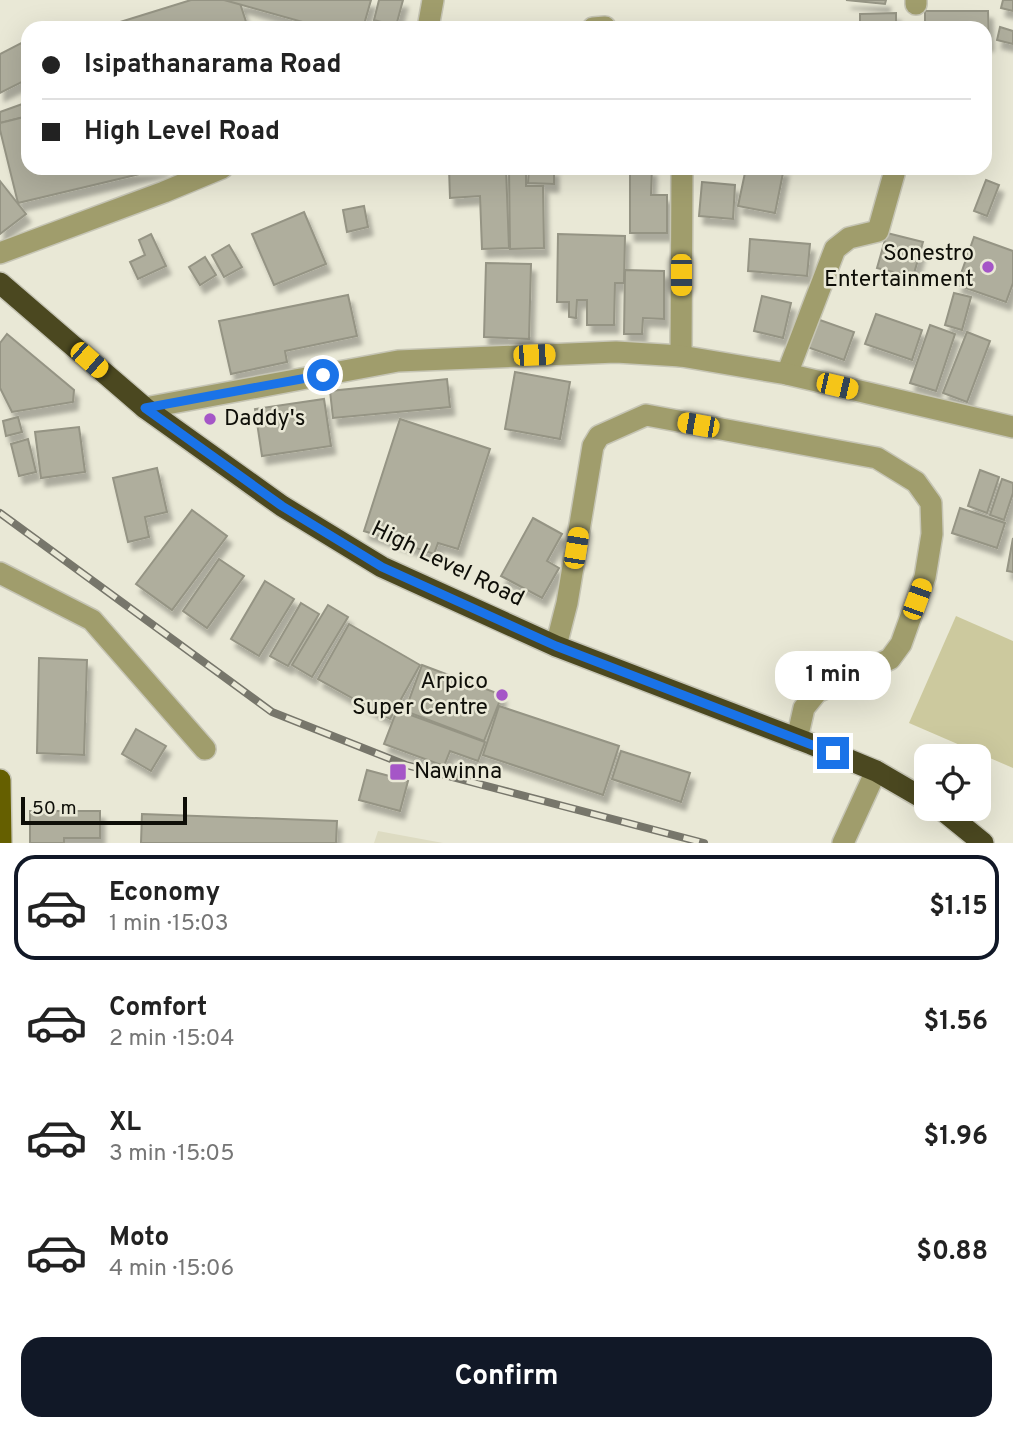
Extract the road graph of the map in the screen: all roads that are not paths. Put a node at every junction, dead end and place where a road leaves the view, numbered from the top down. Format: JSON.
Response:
{"nodes":[{"id":1,"x":433,"y":0,"type":"edge"},
{"id":2,"x":429,"y":21,"type":"edge"},
{"id":3,"x":204,"y":175,"type":"edge"},
{"id":4,"x":681,"y":175,"type":"edge"},
{"id":5,"x":894,"y":175,"type":"edge"},
{"id":6,"x":0,"y":253,"type":"edge"},
{"id":7,"x":0,"y":283,"type":"edge"},
{"id":8,"x":681,"y":355,"type":"junction"},
{"id":9,"x":787,"y":374,"type":"junction"},
{"id":10,"x":145,"y":408,"type":"junction"},
{"id":11,"x":1013,"y":427,"type":"edge"},
{"id":12,"x":0,"y":572,"type":"edge"},
{"id":13,"x":556,"y":646,"type":"junction"},
{"id":14,"x":797,"y":739,"type":"junction"},
{"id":15,"x":205,"y":748,"type":"dead end"},
{"id":16,"x":876,"y":771,"type":"junction"},
{"id":17,"x":0,"y":780,"type":"edge"},
{"id":18,"x":914,"y":793,"type":"edge"},
{"id":19,"x":956,"y":821,"type":"edge"},
{"id":20,"x":1,"y":843,"type":"edge"},
{"id":21,"x":843,"y":843,"type":"edge"},
{"id":22,"x":983,"y":843,"type":"edge"}],
"edges":[{"from":1,"to":2,"type":"street"},
{"from":3,"to":6,"type":"street"},
{"from":4,"to":8,"type":"street"},
{"from":5,"to":9,"type":"street"},
{"from":7,"to":10,"type":"highway","name":"High Level Road"},
{"from":8,"to":9,"type":"street"},
{"from":8,"to":10,"type":"street"},
{"from":9,"to":11,"type":"street"},
{"from":10,"to":13,"type":"highway","name":"High Level Road"},
{"from":12,"to":15,"type":"street"},
{"from":13,"to":14,"type":"highway","name":"High Level Road"},
{"from":13,"to":14,"type":"street"},
{"from":14,"to":16,"type":"highway","name":"High Level Road"},
{"from":16,"to":18,"type":"highway","name":"High Level Road"},
{"from":16,"to":21,"type":"street"},
{"from":17,"to":20,"type":"main road"},
{"from":19,"to":22,"type":"highway"}]}
